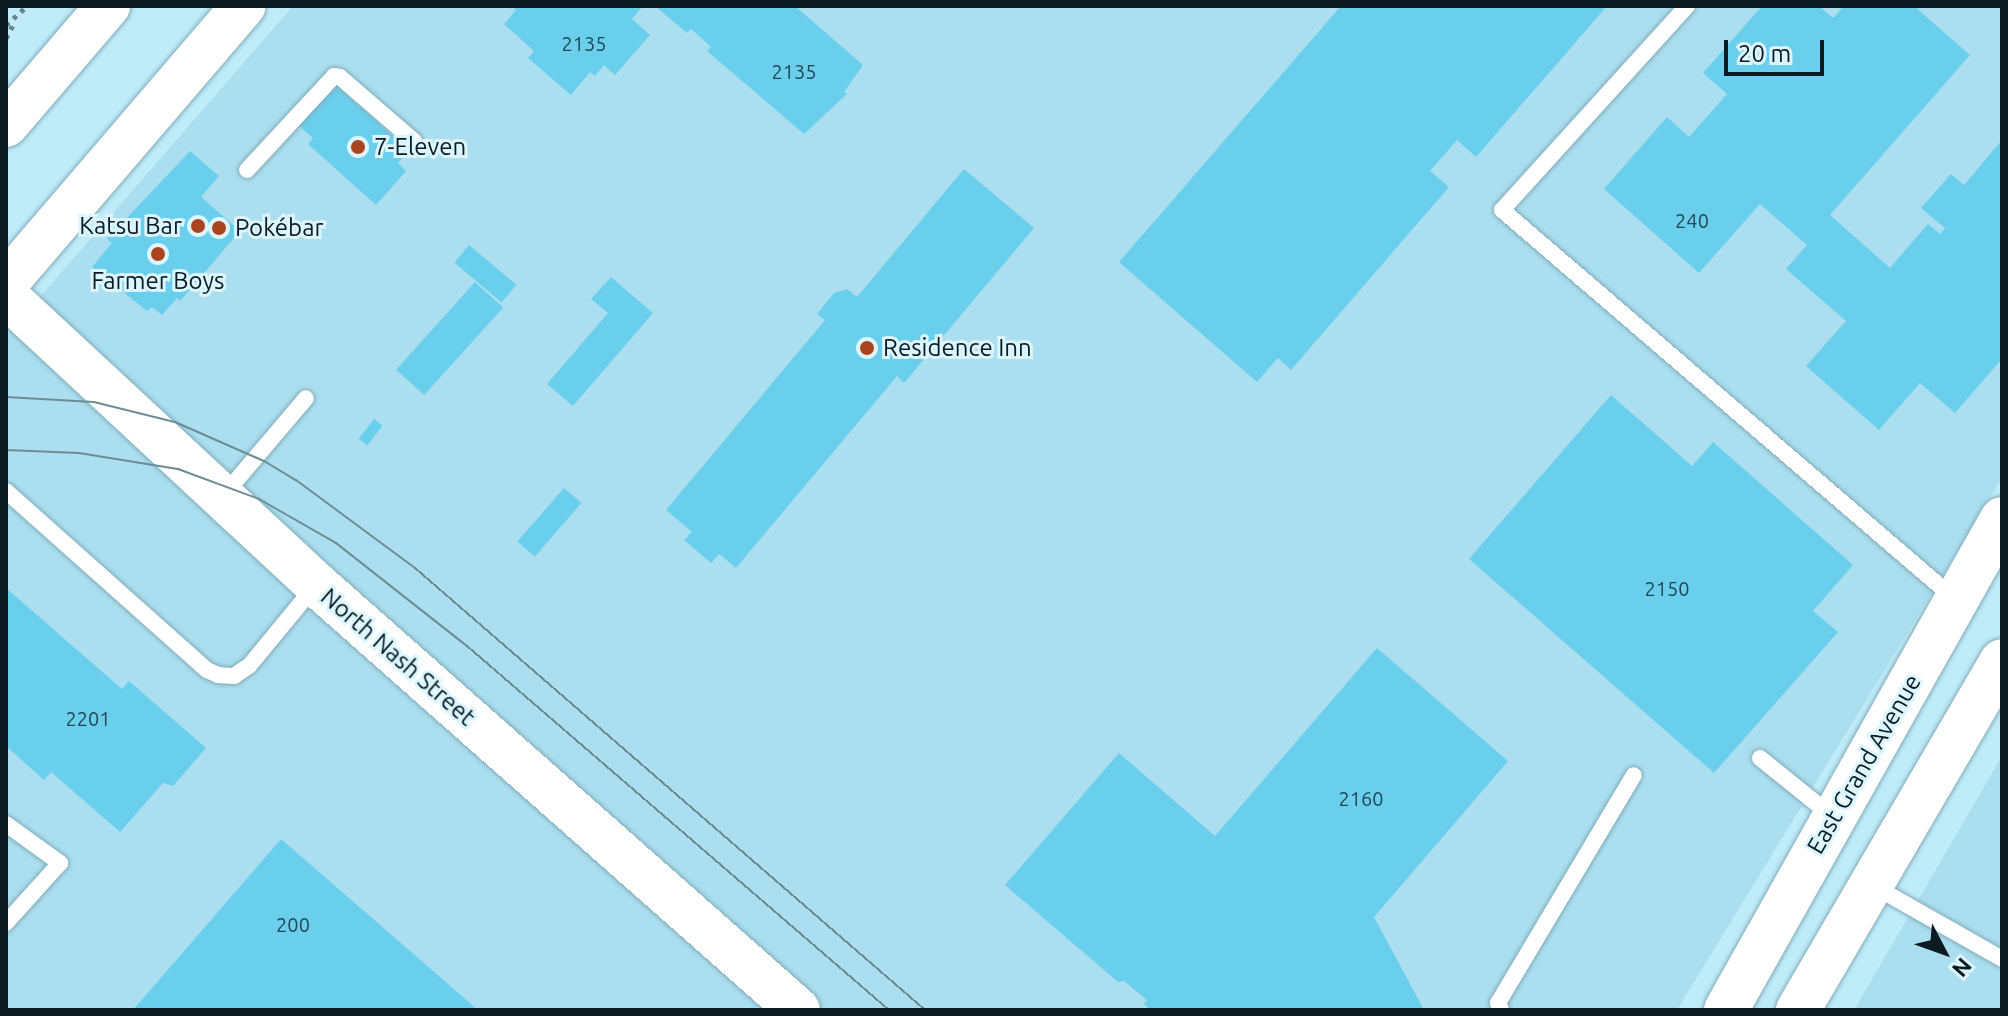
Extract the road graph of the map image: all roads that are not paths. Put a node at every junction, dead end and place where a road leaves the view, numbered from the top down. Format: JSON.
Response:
{"nodes":[{"id":1,"x":108,"y":6,"type":"edge"},
{"id":2,"x":243,"y":6,"type":"edge"},
{"id":3,"x":1687,"y":6,"type":"edge"},
{"id":4,"x":24,"y":93,"type":"edge"},
{"id":5,"x":6,"y":125,"type":"edge"},
{"id":6,"x":414,"y":141,"type":"dead end"},
{"id":7,"x":247,"y":170,"type":"dead end"},
{"id":8,"x":6,"y":283,"type":"edge"},
{"id":9,"x":6,"y":296,"type":"edge"},
{"id":10,"x":306,"y":398,"type":"dead end"},
{"id":11,"x":6,"y":491,"type":"edge"},
{"id":12,"x":222,"y":497,"type":"junction"},
{"id":13,"x":2002,"y":519,"type":"edge"},
{"id":14,"x":316,"y":584,"type":"junction"},
{"id":15,"x":1957,"y":600,"type":"junction"},
{"id":16,"x":2002,"y":661,"type":"edge"},
{"id":17,"x":1760,"y":758,"type":"dead end"},
{"id":18,"x":1634,"y":775,"type":"dead end"},
{"id":19,"x":1833,"y":817,"type":"junction"},
{"id":20,"x":6,"y":824,"type":"edge"},
{"id":21,"x":1811,"y":856,"type":"junction"},
{"id":22,"x":1872,"y":885,"type":"junction"},
{"id":23,"x":6,"y":923,"type":"edge"},
{"id":24,"x":2002,"y":959,"type":"edge"},
{"id":25,"x":798,"y":1010,"type":"edge"},
{"id":26,"x":1501,"y":1010,"type":"edge"},
{"id":27,"x":1726,"y":1010,"type":"edge"},
{"id":28,"x":1798,"y":1010,"type":"edge"}],
"edges":[{"from":1,"to":4,"type":"street"},
{"from":2,"to":8,"type":"street"},
{"from":3,"to":15,"type":"lane"},
{"from":4,"to":5,"type":"street"},
{"from":6,"to":7,"type":"lane"},
{"from":9,"to":12,"type":"street","name":"North Nash Street"},
{"from":10,"to":12,"type":"lane"},
{"from":11,"to":14,"type":"lane"},
{"from":12,"to":14,"type":"street","name":"North Nash Street"},
{"from":13,"to":15,"type":"street","name":"East Grand Avenue"},
{"from":14,"to":25,"type":"street","name":"North Nash Street"},
{"from":15,"to":19,"type":"street","name":"East Grand Avenue"},
{"from":16,"to":22,"type":"street"},
{"from":17,"to":19,"type":"lane"},
{"from":18,"to":26,"type":"lane"},
{"from":19,"to":21,"type":"street","name":"East Grand Avenue"},
{"from":20,"to":23,"type":"lane"},
{"from":21,"to":22,"type":"street"},
{"from":21,"to":27,"type":"street","name":"East Grand Avenue"},
{"from":22,"to":24,"type":"lane"},
{"from":22,"to":28,"type":"street"}]}
